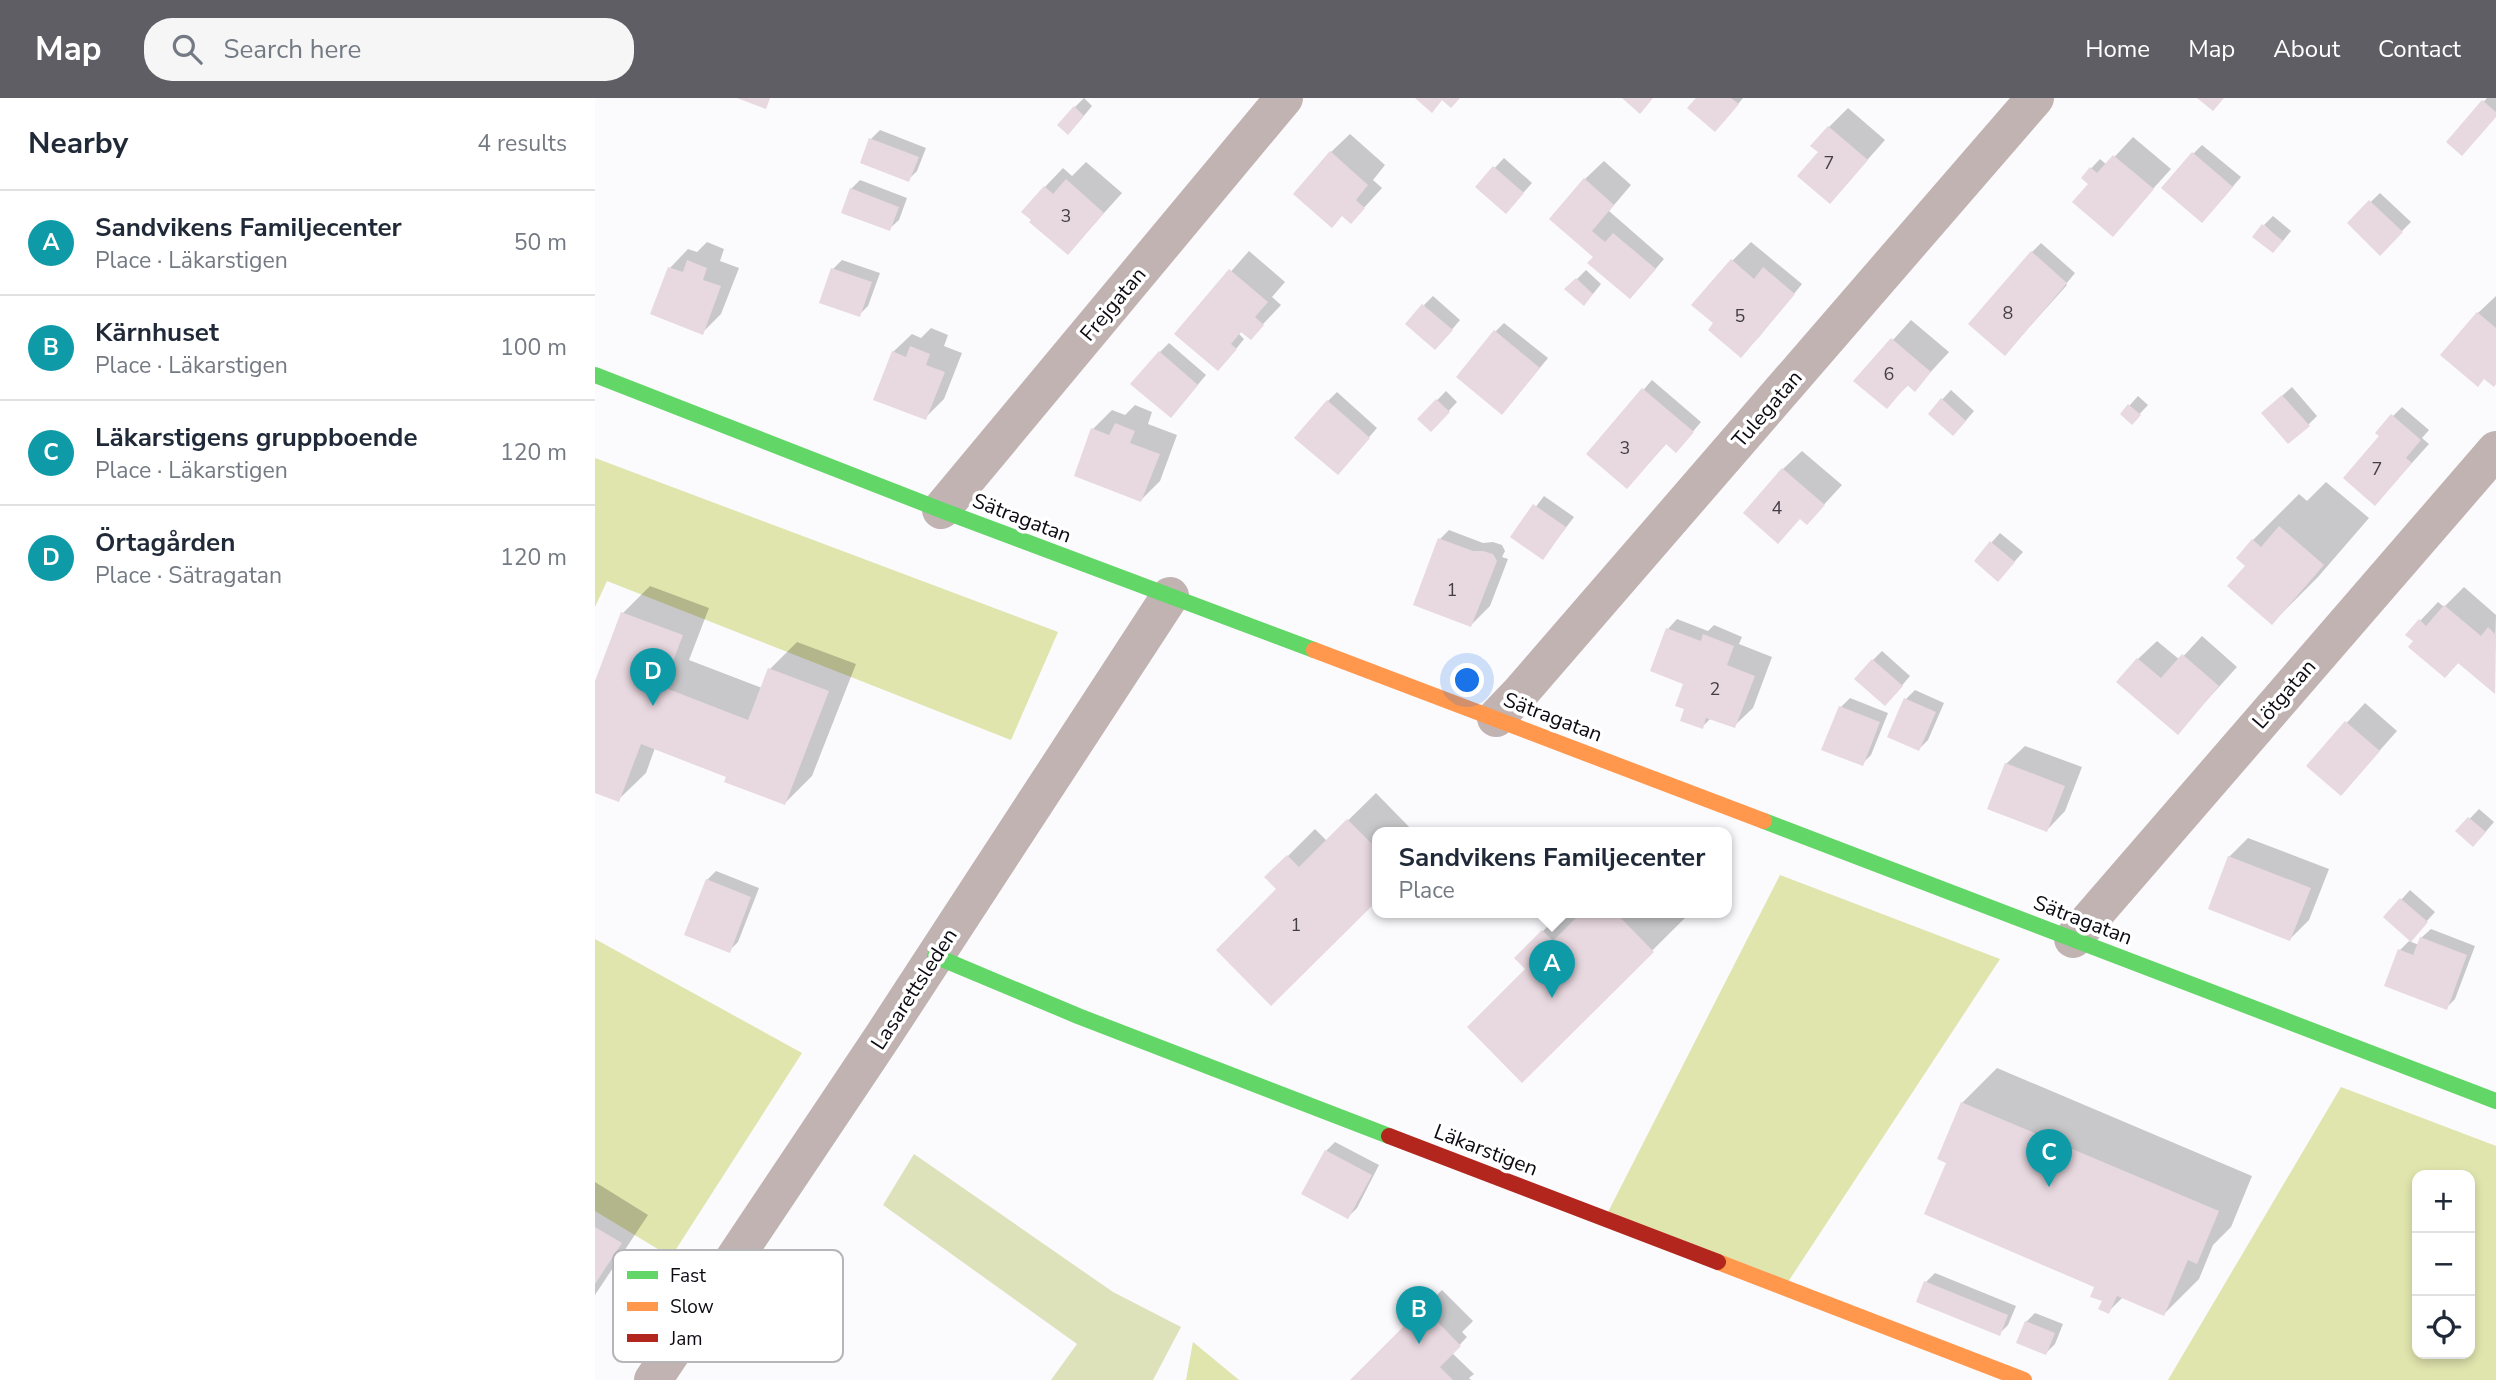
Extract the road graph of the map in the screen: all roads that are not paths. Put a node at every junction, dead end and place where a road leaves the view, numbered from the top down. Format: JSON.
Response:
{"nodes":[{"id":1,"x":1284,"y":98,"type":"edge"},
{"id":2,"x":2035,"y":98,"type":"edge"},
{"id":3,"x":595,"y":374,"type":"edge"},
{"id":4,"x":2496,"y":450,"type":"edge"},
{"id":5,"x":941,"y":510,"type":"junction"},
{"id":6,"x":1170,"y":596,"type":"junction"},
{"id":7,"x":1496,"y":718,"type":"junction"},
{"id":8,"x":2073,"y":939,"type":"junction"},
{"id":9,"x":935,"y":957,"type":"junction"},
{"id":10,"x":2496,"y":1101,"type":"edge"},
{"id":11,"x":740,"y":1250,"type":"edge"},
{"id":12,"x":665,"y":1362,"type":"edge"},
{"id":13,"x":653,"y":1380,"type":"edge"},
{"id":14,"x":2024,"y":1380,"type":"edge"}],
"edges":[{"from":1,"to":5,"type":"street","name":"Frejgatan"},
{"from":2,"to":7,"type":"street","name":"Tulegatan"},
{"from":3,"to":5,"type":"street","name":"Sätragatan"},
{"from":4,"to":8,"type":"street","name":"Lötgatan"},
{"from":5,"to":6,"type":"street","name":"Sätragatan"},
{"from":6,"to":7,"type":"street","name":"Sätragatan"},
{"from":6,"to":9,"type":"street","name":"Lasarettsleden"},
{"from":7,"to":8,"type":"street","name":"Sätragatan"},
{"from":8,"to":10,"type":"street","name":"Sätragatan"},
{"from":9,"to":11,"type":"street","name":"Lasarettsleden"},
{"from":9,"to":14,"type":"street","name":"Läkarstigen"},
{"from":12,"to":13,"type":"street","name":"Lasarettsleden"}]}
